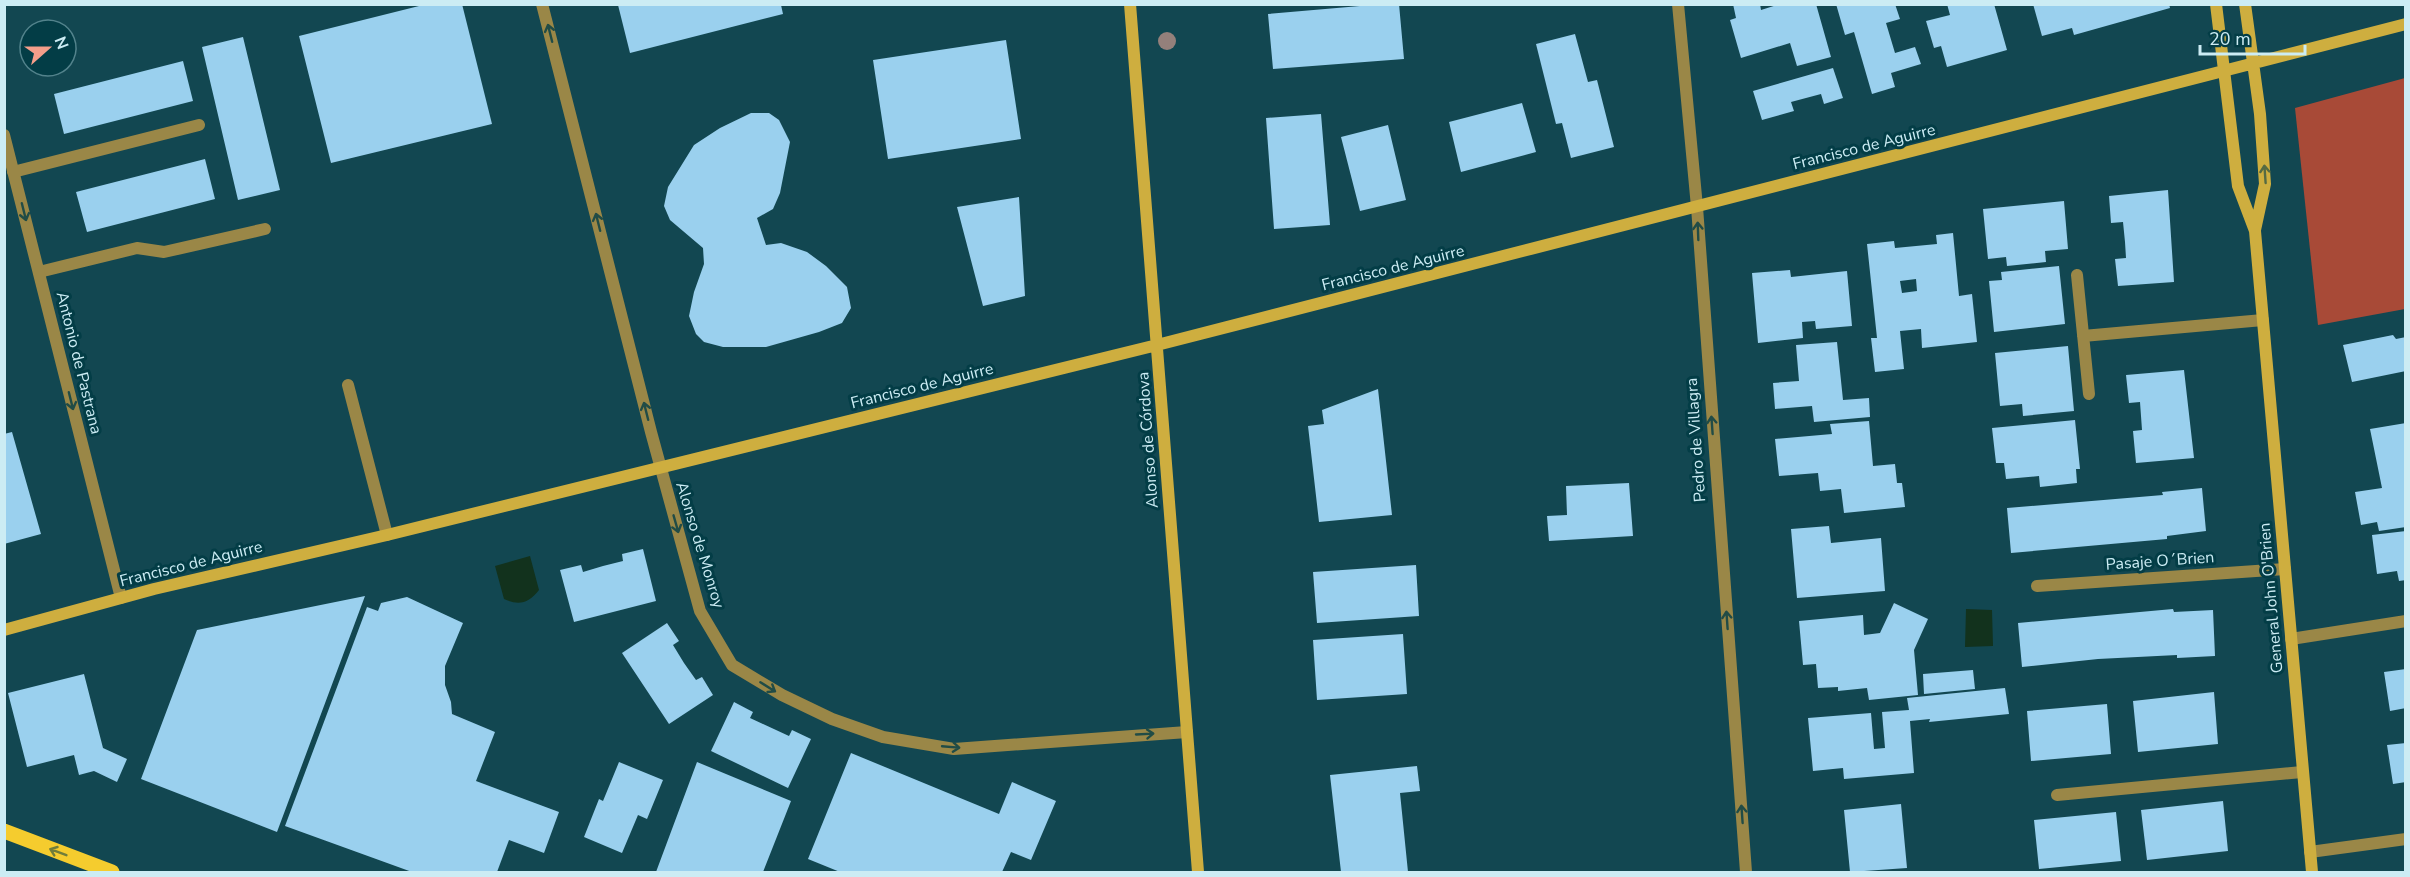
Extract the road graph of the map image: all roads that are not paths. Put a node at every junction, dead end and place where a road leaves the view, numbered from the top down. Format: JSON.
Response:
{"nodes":[{"id":1,"x":542,"y":4,"type":"edge"},
{"id":2,"x":1130,"y":4,"type":"edge"},
{"id":3,"x":1678,"y":4,"type":"edge"},
{"id":4,"x":2216,"y":4,"type":"edge"},
{"id":5,"x":2245,"y":4,"type":"edge"},
{"id":6,"x":2406,"y":24,"type":"edge"},
{"id":7,"x":2253,"y":64,"type":"junction"},
{"id":8,"x":2223,"y":72,"type":"junction"},
{"id":9,"x":199,"y":125,"type":"dead end"},
{"id":10,"x":4,"y":135,"type":"edge"},
{"id":11,"x":13,"y":172,"type":"junction"},
{"id":12,"x":1696,"y":207,"type":"junction"},
{"id":13,"x":265,"y":229,"type":"dead end"},
{"id":14,"x":2255,"y":231,"type":"junction"},
{"id":15,"x":39,"y":272,"type":"junction"},
{"id":16,"x":2077,"y":274,"type":"dead end"},
{"id":17,"x":2264,"y":320,"type":"junction"},
{"id":18,"x":2084,"y":336,"type":"junction"},
{"id":19,"x":1157,"y":345,"type":"junction"},
{"id":20,"x":348,"y":385,"type":"dead end"},
{"id":21,"x":2089,"y":394,"type":"dead end"},
{"id":22,"x":660,"y":467,"type":"junction"},
{"id":23,"x":387,"y":535,"type":"junction"},
{"id":24,"x":2285,"y":569,"type":"junction"},
{"id":25,"x":2037,"y":585,"type":"dead end"},
{"id":26,"x":121,"y":598,"type":"junction"},
{"id":27,"x":2406,"y":621,"type":"edge"},
{"id":28,"x":4,"y":630,"type":"edge"},
{"id":29,"x":2291,"y":639,"type":"junction"},
{"id":30,"x":1187,"y":732,"type":"junction"},
{"id":31,"x":2302,"y":772,"type":"junction"},
{"id":32,"x":2057,"y":795,"type":"dead end"},
{"id":33,"x":4,"y":831,"type":"edge"},
{"id":34,"x":2406,"y":839,"type":"edge"},
{"id":35,"x":2310,"y":852,"type":"junction"},
{"id":36,"x":112,"y":873,"type":"edge"},
{"id":37,"x":1198,"y":873,"type":"edge"},
{"id":38,"x":1746,"y":873,"type":"edge"},
{"id":39,"x":2312,"y":873,"type":"edge"}],
"edges":[{"from":22,"to":1,"type":"street","name":"Alonso de Monroy","one_way":true},
{"from":2,"to":19,"type":"street","name":"Alonso de Córdova"},
{"from":3,"to":12,"type":"street","name":"Pedro de Villagra"},
{"from":4,"to":8,"type":"street","name":"General John O'Brien"},
{"from":5,"to":7,"type":"street","name":"General John O'Brien"},
{"from":6,"to":7,"type":"street","name":"Francisco de Aguirre"},
{"from":7,"to":8,"type":"street","name":"Francisco de Aguirre"},
{"from":14,"to":7,"type":"street","name":"General John O'Brien","one_way":true},
{"from":8,"to":12,"type":"street","name":"Francisco de Aguirre"},
{"from":8,"to":14,"type":"street","name":"General John O'Brien"},
{"from":9,"to":11,"type":"street"},
{"from":10,"to":11,"type":"street","name":"Antonio de Pastrana"},
{"from":11,"to":15,"type":"street","name":"Antonio de Pastrana","one_way":true},
{"from":12,"to":19,"type":"street","name":"Francisco de Aguirre"},
{"from":38,"to":12,"type":"street","name":"Pedro de Villagra","one_way":true},
{"from":13,"to":15,"type":"street"},
{"from":14,"to":17,"type":"street","name":"General John O'Brien"},
{"from":15,"to":26,"type":"street","name":"Antonio de Pastrana","one_way":true},
{"from":16,"to":18,"type":"street"},
{"from":17,"to":18,"type":"street"},
{"from":17,"to":24,"type":"street","name":"General John O'Brien"},
{"from":18,"to":21,"type":"street"},
{"from":19,"to":22,"type":"street","name":"Francisco de Aguirre"},
{"from":19,"to":30,"type":"street","name":"Alonso de Córdova"},
{"from":20,"to":23,"type":"street"},
{"from":22,"to":23,"type":"street","name":"Francisco de Aguirre"},
{"from":22,"to":30,"type":"street","name":"Alonso de Monroy","one_way":true},
{"from":23,"to":26,"type":"street","name":"Francisco de Aguirre"},
{"from":24,"to":25,"type":"street","name":"Pasaje O´Brien"},
{"from":24,"to":29,"type":"street","name":"General John O'Brien"},
{"from":26,"to":28,"type":"street","name":"Francisco de Aguirre"},
{"from":27,"to":29,"type":"street"},
{"from":29,"to":31,"type":"street","name":"General John O'Brien"},
{"from":30,"to":37,"type":"street","name":"Alonso de Córdova"},
{"from":31,"to":32,"type":"street"},
{"from":31,"to":35,"type":"street","name":"General John O'Brien"},
{"from":36,"to":33,"type":"main road","one_way":true},
{"from":34,"to":35,"type":"street"},
{"from":35,"to":39,"type":"street","name":"General John O'Brien"}]}
